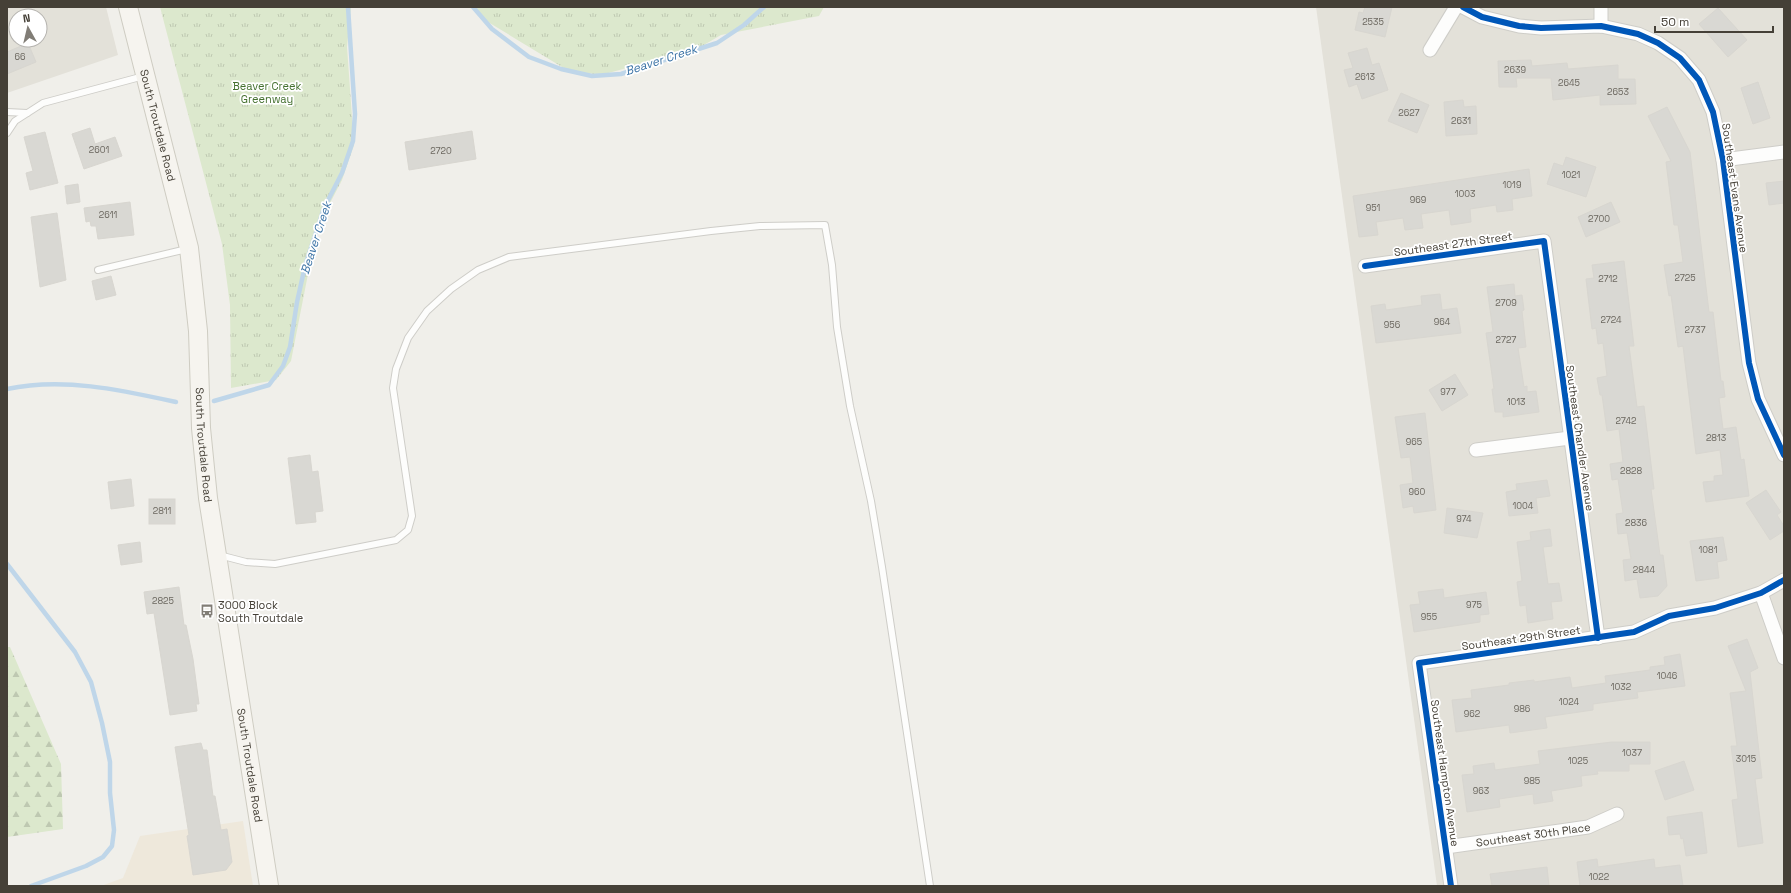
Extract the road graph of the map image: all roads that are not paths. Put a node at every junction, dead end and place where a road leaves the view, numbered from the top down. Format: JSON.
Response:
{"nodes":[{"id":1,"x":128,"y":7,"type":"edge"},
{"id":2,"x":1456,"y":7,"type":"edge"},
{"id":3,"x":1463,"y":7,"type":"edge"},
{"id":4,"x":1601,"y":7,"type":"edge"},
{"id":5,"x":1601,"y":26,"type":"junction"},
{"id":6,"x":1430,"y":50,"type":"dead end"},
{"id":7,"x":146,"y":76,"type":"junction"},
{"id":8,"x":7,"y":112,"type":"edge"},
{"id":9,"x":27,"y":113,"type":"junction"},
{"id":10,"x":7,"y":133,"type":"edge"},
{"id":11,"x":1784,"y":152,"type":"edge"},
{"id":12,"x":1723,"y":160,"type":"junction"},
{"id":13,"x":1544,"y":242,"type":"joint"},
{"id":14,"x":189,"y":248,"type":"junction"},
{"id":15,"x":1365,"y":266,"type":"dead end"},
{"id":16,"x":98,"y":270,"type":"dead end"},
{"id":17,"x":1570,"y":438,"type":"junction"},
{"id":18,"x":1476,"y":450,"type":"dead end"},
{"id":19,"x":1784,"y":455,"type":"edge"},
{"id":20,"x":216,"y":554,"type":"junction"},
{"id":21,"x":1784,"y":580,"type":"edge"},
{"id":22,"x":1761,"y":593,"type":"junction"},
{"id":23,"x":1598,"y":638,"type":"junction"},
{"id":24,"x":1784,"y":658,"type":"edge"},
{"id":25,"x":1419,"y":662,"type":"joint"},
{"id":26,"x":1617,"y":814,"type":"dead end"},
{"id":27,"x":1446,"y":847,"type":"junction"},
{"id":28,"x":269,"y":886,"type":"edge"},
{"id":29,"x":930,"y":886,"type":"edge"},
{"id":30,"x":1451,"y":886,"type":"edge"}],
"edges":[{"from":1,"to":7,"type":"main road","name":"South Troutdale Road"},
{"from":2,"to":6,"type":"street"},
{"from":3,"to":5,"type":"street","name":"Southeast Evans Avenue"},
{"from":4,"to":5,"type":"street"},
{"from":5,"to":12,"type":"street","name":"Southeast Evans Avenue"},
{"from":7,"to":9,"type":"lane"},
{"from":7,"to":14,"type":"main road","name":"South Troutdale Road"},
{"from":8,"to":9,"type":"lane"},
{"from":9,"to":10,"type":"lane"},
{"from":11,"to":12,"type":"street"},
{"from":12,"to":19,"type":"street","name":"Southeast Evans Avenue"},
{"from":13,"to":15,"type":"street","name":"Southeast 27th Street"},
{"from":13,"to":17,"type":"street","name":"Southeast Chandler Avenue"},
{"from":14,"to":16,"type":"lane"},
{"from":14,"to":20,"type":"main road","name":"South Troutdale Road"},
{"from":17,"to":18,"type":"street"},
{"from":17,"to":23,"type":"street","name":"Southeast Chandler Avenue"},
{"from":20,"to":28,"type":"main road","name":"South Troutdale Road"},
{"from":20,"to":29,"type":"lane"},
{"from":21,"to":22,"type":"street","name":"Southeast 29th Street"},
{"from":22,"to":23,"type":"street","name":"Southeast 29th Street"},
{"from":22,"to":24,"type":"street"},
{"from":23,"to":25,"type":"street","name":"Southeast 29th Street"},
{"from":25,"to":27,"type":"street","name":"Southeast Hampton Avenue"},
{"from":26,"to":27,"type":"street","name":"Southeast 30th Place"},
{"from":27,"to":30,"type":"street","name":"Southeast Hampton Avenue"}]}
